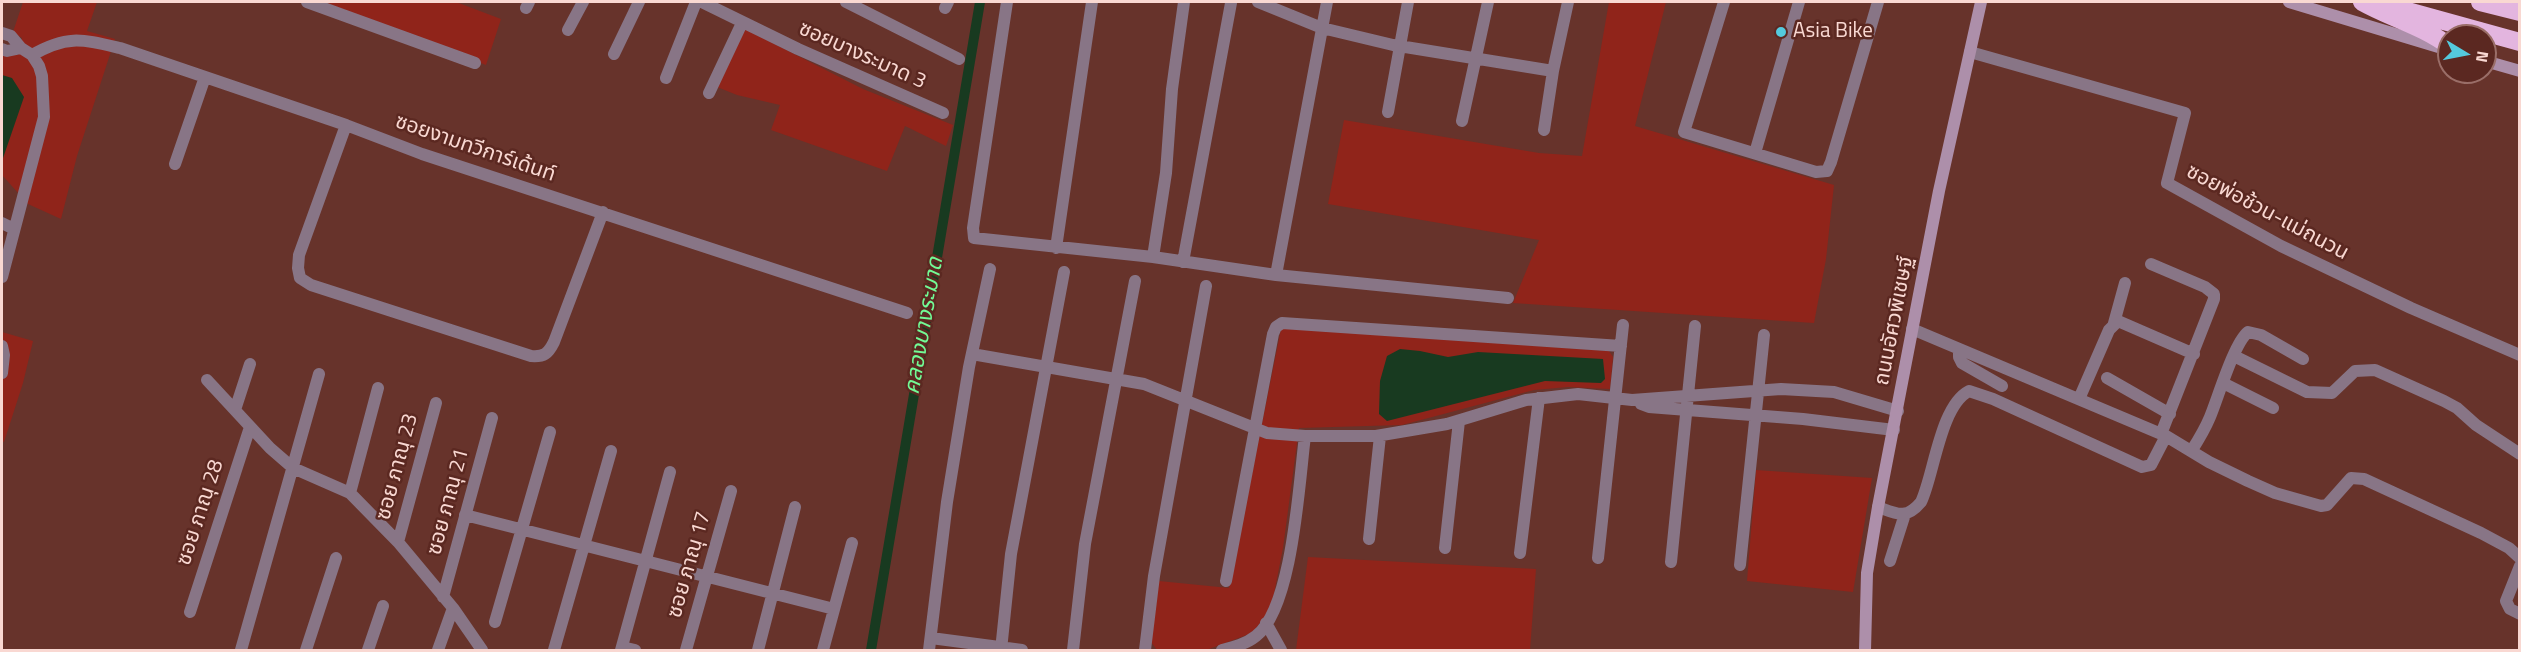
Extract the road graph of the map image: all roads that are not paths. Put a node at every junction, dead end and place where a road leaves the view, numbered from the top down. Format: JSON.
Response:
{"nodes":[{"id":1,"x":307,"y":2,"type":"edge"},
{"id":2,"x":583,"y":2,"type":"edge"},
{"id":3,"x":639,"y":2,"type":"edge"},
{"id":4,"x":696,"y":2,"type":"edge"},
{"id":5,"x":702,"y":2,"type":"edge"},
{"id":6,"x":846,"y":2,"type":"edge"},
{"id":7,"x":1007,"y":2,"type":"edge"},
{"id":8,"x":1092,"y":2,"type":"edge"},
{"id":9,"x":1184,"y":2,"type":"edge"},
{"id":10,"x":1233,"y":2,"type":"edge"},
{"id":11,"x":1258,"y":2,"type":"edge"},
{"id":12,"x":1327,"y":2,"type":"edge"},
{"id":13,"x":1408,"y":2,"type":"edge"},
{"id":14,"x":1488,"y":2,"type":"edge"},
{"id":15,"x":1568,"y":2,"type":"edge"},
{"id":16,"x":1724,"y":2,"type":"edge"},
{"id":17,"x":1799,"y":2,"type":"edge"},
{"id":18,"x":1878,"y":2,"type":"edge"},
{"id":19,"x":1981,"y":2,"type":"edge"},
{"id":20,"x":2289,"y":2,"type":"edge"},
{"id":21,"x":2362,"y":2,"type":"edge"},
{"id":22,"x":2375,"y":2,"type":"edge"},
{"id":23,"x":2480,"y":2,"type":"edge"},
{"id":24,"x":2520,"y":12,"type":"edge"},
{"id":25,"x":742,"y":23,"type":"junction"},
{"id":26,"x":1322,"y":28,"type":"junction"},
{"id":27,"x":568,"y":30,"type":"dead end"},
{"id":28,"x":2,"y":33,"type":"edge"},
{"id":29,"x":2437,"y":39,"type":"edge"},
{"id":30,"x":2520,"y":42,"type":"edge"},
{"id":31,"x":2437,"y":45,"type":"edge"},
{"id":32,"x":1400,"y":46,"type":"junction"},
{"id":33,"x":2,"y":49,"type":"edge"},
{"id":34,"x":27,"y":52,"type":"junction"},
{"id":35,"x":1970,"y":52,"type":"junction"},
{"id":36,"x":614,"y":54,"type":"dead end"},
{"id":37,"x":959,"y":59,"type":"dead end"},
{"id":38,"x":1476,"y":59,"type":"junction"},
{"id":39,"x":475,"y":63,"type":"dead end"},
{"id":40,"x":2497,"y":64,"type":"edge"},
{"id":41,"x":1553,"y":71,"type":"junction"},
{"id":42,"x":2520,"y":71,"type":"edge"},
{"id":43,"x":205,"y":77,"type":"junction"},
{"id":44,"x":666,"y":78,"type":"dead end"},
{"id":45,"x":709,"y":93,"type":"dead end"},
{"id":46,"x":1388,"y":112,"type":"dead end"},
{"id":47,"x":943,"y":113,"type":"dead end"},
{"id":48,"x":1462,"y":121,"type":"dead end"},
{"id":49,"x":346,"y":125,"type":"junction"},
{"id":50,"x":1544,"y":130,"type":"dead end"},
{"id":51,"x":1755,"y":153,"type":"junction"},
{"id":52,"x":175,"y":164,"type":"dead end"},
{"id":53,"x":603,"y":212,"type":"junction"},
{"id":54,"x":2,"y":223,"type":"edge"},
{"id":55,"x":14,"y":229,"type":"junction"},
{"id":56,"x":1056,"y":248,"type":"junction"},
{"id":57,"x":1153,"y":257,"type":"junction"},
{"id":58,"x":1183,"y":262,"type":"junction"},
{"id":59,"x":2151,"y":264,"type":"dead end"},
{"id":60,"x":990,"y":269,"type":"dead end"},
{"id":61,"x":1064,"y":272,"type":"dead end"},
{"id":62,"x":1276,"y":275,"type":"junction"},
{"id":63,"x":2,"y":277,"type":"edge"},
{"id":64,"x":1135,"y":280,"type":"dead end"},
{"id":65,"x":2125,"y":283,"type":"dead end"},
{"id":66,"x":1206,"y":286,"type":"dead end"},
{"id":67,"x":1508,"y":298,"type":"dead end"},
{"id":68,"x":907,"y":313,"type":"dead end"},
{"id":69,"x":2114,"y":323,"type":"junction"},
{"id":70,"x":1623,"y":325,"type":"dead end"},
{"id":71,"x":1695,"y":326,"type":"dead end"},
{"id":72,"x":1912,"y":329,"type":"junction"},
{"id":73,"x":1764,"y":335,"type":"dead end"},
{"id":74,"x":2,"y":345,"type":"edge"},
{"id":75,"x":1621,"y":346,"type":"junction"},
{"id":76,"x":1959,"y":350,"type":"junction"},
{"id":77,"x":972,"y":354,"type":"junction"},
{"id":78,"x":2194,"y":354,"type":"junction"},
{"id":79,"x":2520,"y":355,"type":"edge"},
{"id":80,"x":2234,"y":356,"type":"junction"},
{"id":81,"x":2303,"y":359,"type":"dead end"},
{"id":82,"x":250,"y":364,"type":"dead end"},
{"id":83,"x":1046,"y":366,"type":"junction"},
{"id":84,"x":2,"y":373,"type":"edge"},
{"id":85,"x":320,"y":374,"type":"dead end"},
{"id":86,"x":1116,"y":378,"type":"junction"},
{"id":87,"x":2107,"y":378,"type":"dead end"},
{"id":88,"x":207,"y":380,"type":"dead end"},
{"id":89,"x":2223,"y":383,"type":"junction"},
{"id":90,"x":2002,"y":386,"type":"dead end"},
{"id":91,"x":378,"y":388,"type":"dead end"},
{"id":92,"x":1758,"y":392,"type":"junction"},
{"id":93,"x":1539,"y":398,"type":"junction"},
{"id":94,"x":1616,"y":398,"type":"junction"},
{"id":95,"x":2079,"y":399,"type":"junction"},
{"id":96,"x":1184,"y":400,"type":"junction"},
{"id":97,"x":436,"y":403,"type":"dead end"},
{"id":98,"x":1687,"y":403,"type":"junction"},
{"id":99,"x":2273,"y":408,"type":"dead end"},
{"id":100,"x":235,"y":410,"type":"junction"},
{"id":101,"x":1898,"y":411,"type":"junction"},
{"id":102,"x":2170,"y":414,"type":"junction"},
{"id":103,"x":1756,"y":415,"type":"junction"},
{"id":104,"x":492,"y":418,"type":"dead end"},
{"id":105,"x":1459,"y":421,"type":"junction"},
{"id":106,"x":250,"y":427,"type":"junction"},
{"id":107,"x":1255,"y":429,"type":"junction"},
{"id":108,"x":1894,"y":430,"type":"junction"},
{"id":109,"x":550,"y":432,"type":"dead end"},
{"id":110,"x":2163,"y":435,"type":"junction"},
{"id":111,"x":1305,"y":436,"type":"junction"},
{"id":112,"x":1380,"y":436,"type":"junction"},
{"id":113,"x":2192,"y":450,"type":"junction"},
{"id":114,"x":611,"y":451,"type":"dead end"},
{"id":115,"x":2520,"y":454,"type":"edge"},
{"id":116,"x":293,"y":468,"type":"junction"},
{"id":117,"x":670,"y":472,"type":"dead end"},
{"id":118,"x":731,"y":491,"type":"dead end"},
{"id":119,"x":350,"y":493,"type":"junction"},
{"id":120,"x":795,"y":507,"type":"dead end"},
{"id":121,"x":1878,"y":507,"type":"junction"},
{"id":122,"x":1905,"y":514,"type":"junction"},
{"id":123,"x":465,"y":515,"type":"junction"},
{"id":124,"x":524,"y":529,"type":"junction"},
{"id":125,"x":1369,"y":539,"type":"dead end"},
{"id":126,"x":398,"y":542,"type":"junction"},
{"id":127,"x":852,"y":543,"type":"dead end"},
{"id":128,"x":584,"y":545,"type":"junction"},
{"id":129,"x":1445,"y":548,"type":"dead end"},
{"id":130,"x":1520,"y":553,"type":"dead end"},
{"id":131,"x":336,"y":558,"type":"dead end"},
{"id":132,"x":1598,"y":558,"type":"dead end"},
{"id":133,"x":2520,"y":558,"type":"edge"},
{"id":134,"x":645,"y":560,"type":"junction"},
{"id":135,"x":1890,"y":561,"type":"dead end"},
{"id":136,"x":1671,"y":562,"type":"dead end"},
{"id":137,"x":1740,"y":565,"type":"dead end"},
{"id":138,"x":2520,"y":566,"type":"edge"},
{"id":139,"x":707,"y":577,"type":"junction"},
{"id":140,"x":1226,"y":581,"type":"dead end"},
{"id":141,"x":772,"y":594,"type":"junction"},
{"id":142,"x":443,"y":597,"type":"junction"},
{"id":143,"x":383,"y":606,"type":"dead end"},
{"id":144,"x":453,"y":608,"type":"junction"},
{"id":145,"x":834,"y":609,"type":"junction"},
{"id":146,"x":190,"y":612,"type":"dead end"},
{"id":147,"x":2520,"y":614,"type":"edge"},
{"id":148,"x":495,"y":622,"type":"dead end"},
{"id":149,"x":1266,"y":622,"type":"junction"},
{"id":150,"x":930,"y":644,"type":"edge"},
{"id":151,"x":626,"y":649,"type":"edge"},
{"id":152,"x":1001,"y":649,"type":"edge"},
{"id":153,"x":241,"y":651,"type":"edge"},
{"id":154,"x":306,"y":651,"type":"edge"},
{"id":155,"x":368,"y":651,"type":"edge"},
{"id":156,"x":438,"y":651,"type":"edge"},
{"id":157,"x":482,"y":651,"type":"edge"},
{"id":158,"x":554,"y":651,"type":"edge"},
{"id":159,"x":687,"y":651,"type":"edge"},
{"id":160,"x":758,"y":651,"type":"edge"},
{"id":161,"x":823,"y":651,"type":"edge"},
{"id":162,"x":1022,"y":651,"type":"edge"},
{"id":163,"x":1073,"y":651,"type":"edge"},
{"id":164,"x":1145,"y":651,"type":"edge"},
{"id":165,"x":1222,"y":651,"type":"edge"},
{"id":166,"x":1281,"y":651,"type":"edge"},
{"id":167,"x":1865,"y":651,"type":"edge"}],
"edges":[{"from":1,"to":39,"type":"street"},
{"from":2,"to":27,"type":"street"},
{"from":3,"to":36,"type":"street"},
{"from":4,"to":44,"type":"street"},
{"from":5,"to":25,"type":"street","name":"ซอยบางระมาด 3"},
{"from":6,"to":37,"type":"street"},
{"from":7,"to":56,"type":"street"},
{"from":8,"to":56,"type":"street"},
{"from":9,"to":57,"type":"street"},
{"from":10,"to":58,"type":"street"},
{"from":11,"to":26,"type":"street"},
{"from":12,"to":26,"type":"street"},
{"from":13,"to":32,"type":"street"},
{"from":14,"to":38,"type":"street"},
{"from":15,"to":41,"type":"street"},
{"from":16,"to":51,"type":"street"},
{"from":17,"to":51,"type":"street"},
{"from":18,"to":51,"type":"street"},
{"from":19,"to":35,"type":"street","name":"ถนนอัศวพิเชษฐ์"},
{"from":20,"to":31,"type":"street"},
{"from":21,"to":29,"type":"highway"},
{"from":22,"to":30,"type":"highway"},
{"from":23,"to":24,"type":"highway"},
{"from":25,"to":45,"type":"street"},
{"from":25,"to":47,"type":"street","name":"ซอยบางระมาด 3"},
{"from":26,"to":32,"type":"street"},
{"from":26,"to":62,"type":"street"},
{"from":28,"to":34,"type":"street"},
{"from":32,"to":38,"type":"street"},
{"from":32,"to":46,"type":"street"},
{"from":33,"to":34,"type":"street"},
{"from":34,"to":43,"type":"street","name":"ซอยงามทวีการ์เด้นท์"},
{"from":34,"to":55,"type":"street"},
{"from":35,"to":72,"type":"street","name":"ถนนอัศวพิเชษฐ์"},
{"from":35,"to":79,"type":"street","name":"ซอยพ่อช้วน-แม่ถนวน"},
{"from":38,"to":41,"type":"street"},
{"from":38,"to":48,"type":"street"},
{"from":40,"to":42,"type":"street"},
{"from":41,"to":50,"type":"street"},
{"from":43,"to":49,"type":"street","name":"ซอยงามทวีการ์เด้นท์"},
{"from":43,"to":52,"type":"street"},
{"from":49,"to":53,"type":"street","name":"ซอยงามทวีการ์เด้นท์"},
{"from":49,"to":53,"type":"street"},
{"from":53,"to":68,"type":"street","name":"ซอยงามทวีการ์เด้นท์"},
{"from":54,"to":55,"type":"street"},
{"from":55,"to":63,"type":"street"},
{"from":56,"to":57,"type":"street"},
{"from":57,"to":58,"type":"street"},
{"from":58,"to":62,"type":"street"},
{"from":59,"to":78,"type":"street"},
{"from":60,"to":77,"type":"street"},
{"from":61,"to":83,"type":"street"},
{"from":62,"to":67,"type":"street"},
{"from":64,"to":86,"type":"street"},
{"from":65,"to":69,"type":"street"},
{"from":66,"to":96,"type":"street"},
{"from":69,"to":78,"type":"street"},
{"from":69,"to":95,"type":"street"},
{"from":70,"to":75,"type":"street"},
{"from":71,"to":98,"type":"street"},
{"from":72,"to":76,"type":"street"},
{"from":72,"to":101,"type":"street","name":"ถนนอัศวพิเชษฐ์"},
{"from":73,"to":92,"type":"street"},
{"from":74,"to":84,"type":"street"},
{"from":75,"to":94,"type":"street"},
{"from":75,"to":107,"type":"street"},
{"from":76,"to":90,"type":"street"},
{"from":76,"to":95,"type":"street"},
{"from":77,"to":83,"type":"street"},
{"from":77,"to":150,"type":"street"},
{"from":78,"to":102,"type":"street"},
{"from":80,"to":81,"type":"street"},
{"from":80,"to":89,"type":"street"},
{"from":80,"to":115,"type":"street"},
{"from":82,"to":100,"type":"street"},
{"from":83,"to":86,"type":"street"},
{"from":83,"to":152,"type":"street"},
{"from":85,"to":116,"type":"street"},
{"from":86,"to":96,"type":"street"},
{"from":86,"to":163,"type":"street"},
{"from":87,"to":102,"type":"street"},
{"from":88,"to":100,"type":"street"},
{"from":89,"to":99,"type":"street"},
{"from":89,"to":113,"type":"street"},
{"from":91,"to":119,"type":"street"},
{"from":92,"to":98,"type":"street"},
{"from":92,"to":101,"type":"street"},
{"from":92,"to":103,"type":"street"},
{"from":93,"to":94,"type":"street"},
{"from":93,"to":105,"type":"street"},
{"from":93,"to":130,"type":"street"},
{"from":94,"to":98,"type":"street"},
{"from":94,"to":132,"type":"street"},
{"from":95,"to":110,"type":"street"},
{"from":96,"to":107,"type":"street"},
{"from":96,"to":164,"type":"street"},
{"from":97,"to":126,"type":"street","name":"ซอย ภาณุ 23"},
{"from":98,"to":103,"type":"street"},
{"from":98,"to":136,"type":"street"},
{"from":100,"to":106,"type":"street"},
{"from":101,"to":108,"type":"street","name":"ถนนอัศวพิเชษฐ์"},
{"from":102,"to":110,"type":"street"},
{"from":103,"to":108,"type":"street"},
{"from":103,"to":137,"type":"street"},
{"from":104,"to":123,"type":"street","name":"ซอย ภาณุ 21"},
{"from":105,"to":112,"type":"street"},
{"from":105,"to":129,"type":"street"},
{"from":106,"to":116,"type":"street"},
{"from":106,"to":146,"type":"street","name":"ซอย ภาณุ 28"},
{"from":107,"to":111,"type":"street"},
{"from":107,"to":140,"type":"street"},
{"from":108,"to":121,"type":"street","name":"ถนนอัศวพิเชษฐ์"},
{"from":109,"to":124,"type":"street"},
{"from":110,"to":113,"type":"street"},
{"from":110,"to":122,"type":"street"},
{"from":111,"to":112,"type":"street"},
{"from":111,"to":149,"type":"street"},
{"from":112,"to":125,"type":"street"},
{"from":113,"to":133,"type":"street"},
{"from":114,"to":128,"type":"street"},
{"from":116,"to":119,"type":"street"},
{"from":116,"to":153,"type":"street"},
{"from":117,"to":134,"type":"street"},
{"from":118,"to":139,"type":"street","name":"ซอย ภาณุ 17"},
{"from":119,"to":126,"type":"street"},
{"from":120,"to":141,"type":"street"},
{"from":121,"to":122,"type":"street"},
{"from":121,"to":167,"type":"street","name":"ถนนอัศวพิเชษฐ์"},
{"from":122,"to":135,"type":"street"},
{"from":123,"to":124,"type":"street"},
{"from":123,"to":142,"type":"street","name":"ซอย ภาณุ 21"},
{"from":124,"to":128,"type":"street"},
{"from":124,"to":148,"type":"street"},
{"from":126,"to":142,"type":"street"},
{"from":127,"to":145,"type":"street"},
{"from":128,"to":134,"type":"street"},
{"from":128,"to":158,"type":"street"},
{"from":131,"to":154,"type":"street"},
{"from":134,"to":139,"type":"street"},
{"from":134,"to":151,"type":"street"},
{"from":138,"to":147,"type":"street"},
{"from":139,"to":141,"type":"street"},
{"from":139,"to":159,"type":"street","name":"ซอย ภาณุ 17"},
{"from":141,"to":145,"type":"street"},
{"from":141,"to":160,"type":"street"},
{"from":142,"to":144,"type":"street"},
{"from":143,"to":155,"type":"street"},
{"from":144,"to":156,"type":"street"},
{"from":144,"to":157,"type":"street"},
{"from":145,"to":161,"type":"street"},
{"from":149,"to":165,"type":"street"},
{"from":149,"to":166,"type":"street"},
{"from":150,"to":152,"type":"street"},
{"from":152,"to":162,"type":"street"}]}
